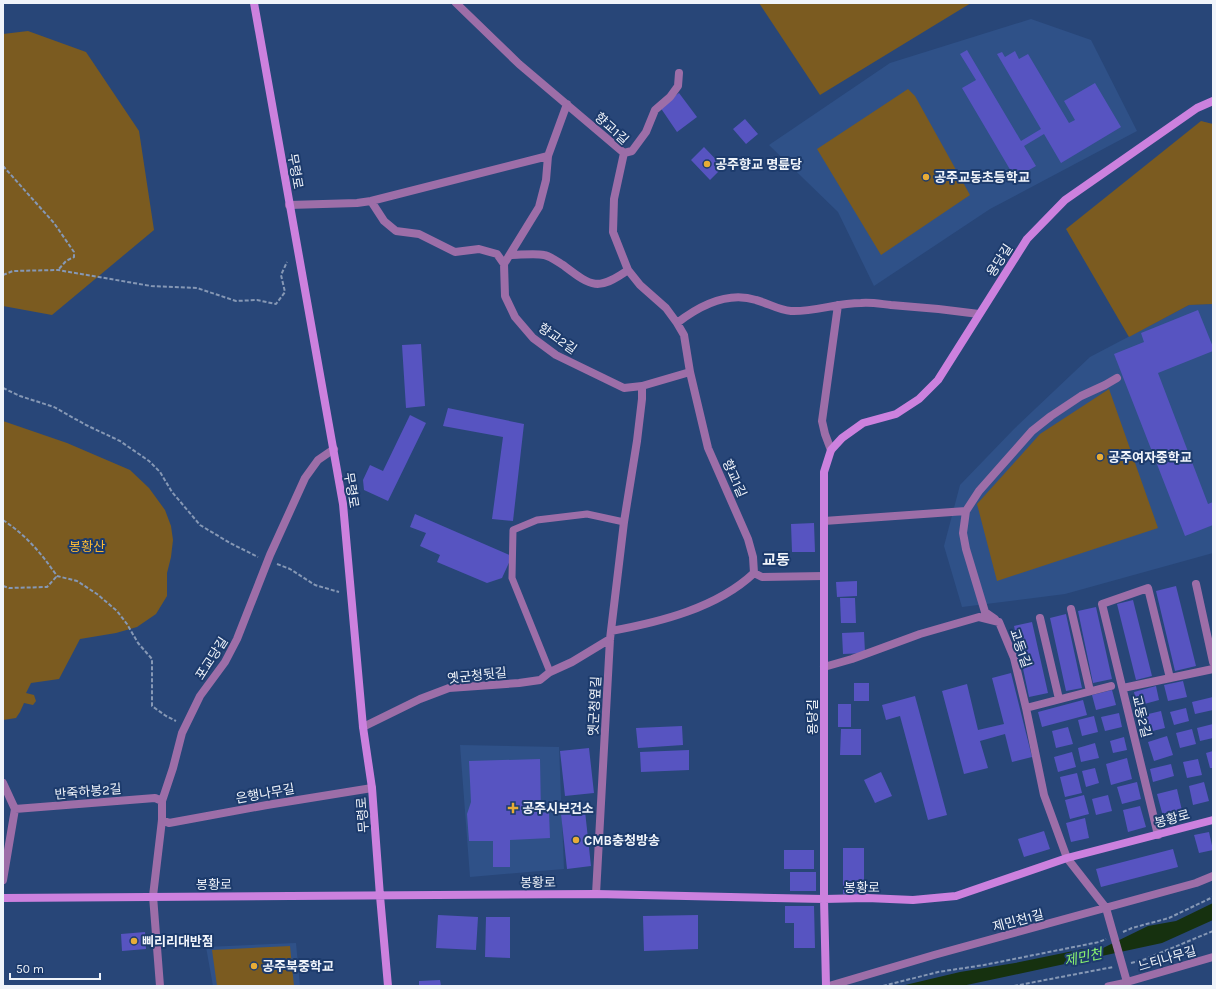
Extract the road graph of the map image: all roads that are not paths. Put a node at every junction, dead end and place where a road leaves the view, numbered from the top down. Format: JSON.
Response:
{"nodes":[{"id":1,"x":254,"y":3,"type":"edge"},
{"id":2,"x":456,"y":3,"type":"edge"},
{"id":3,"x":679,"y":73,"type":"dead end"},
{"id":4,"x":1212,"y":102,"type":"edge"},
{"id":5,"x":567,"y":104,"type":"junction"},
{"id":6,"x":624,"y":153,"type":"junction"},
{"id":7,"x":548,"y":156,"type":"junction"},
{"id":8,"x":371,"y":201,"type":"junction"},
{"id":9,"x":289,"y":205,"type":"junction"},
{"id":10,"x":510,"y":256,"type":"junction"},
{"id":11,"x":504,"y":264,"type":"junction"},
{"id":12,"x":628,"y":270,"type":"junction"},
{"id":13,"x":838,"y":305,"type":"junction"},
{"id":14,"x":979,"y":314,"type":"junction"},
{"id":15,"x":677,"y":323,"type":"junction"},
{"id":16,"x":690,"y":372,"type":"junction"},
{"id":17,"x":1116,"y":378,"type":"dead end"},
{"id":18,"x":642,"y":386,"type":"junction"},
{"id":19,"x":334,"y":449,"type":"junction"},
{"id":20,"x":831,"y":450,"type":"junction"},
{"id":21,"x":966,"y":511,"type":"junction"},
{"id":22,"x":824,"y":521,"type":"junction"},
{"id":23,"x":624,"y":522,"type":"junction"},
{"id":24,"x":754,"y":573,"type":"junction"},
{"id":25,"x":824,"y":576,"type":"junction"},
{"id":26,"x":1196,"y":584,"type":"dead end"},
{"id":27,"x":1072,"y":609,"type":"dead end"},
{"id":28,"x":1040,"y":618,"type":"dead end"},
{"id":29,"x":999,"y":622,"type":"junction"},
{"id":30,"x":611,"y":635,"type":"junction"},
{"id":31,"x":1213,"y":662,"type":"edge"},
{"id":32,"x":824,"y":667,"type":"junction"},
{"id":33,"x":1213,"y":669,"type":"edge"},
{"id":34,"x":550,"y":672,"type":"junction"},
{"id":35,"x":1170,"y":678,"type":"junction"},
{"id":36,"x":1111,"y":686,"type":"dead end"},
{"id":37,"x":1123,"y":688,"type":"junction"},
{"id":38,"x":1090,"y":691,"type":"junction"},
{"id":39,"x":1059,"y":699,"type":"junction"},
{"id":40,"x":1026,"y":708,"type":"junction"},
{"id":41,"x":363,"y":727,"type":"junction"},
{"id":42,"x":3,"y":783,"type":"edge"},
{"id":43,"x":372,"y":788,"type":"junction"},
{"id":44,"x":162,"y":801,"type":"junction"},
{"id":45,"x":15,"y":809,"type":"junction"},
{"id":46,"x":162,"y":820,"type":"junction"},
{"id":47,"x":1213,"y":820,"type":"edge"},
{"id":48,"x":1158,"y":835,"type":"junction"},
{"id":49,"x":1067,"y":858,"type":"junction"},
{"id":50,"x":1213,"y":876,"type":"edge"},
{"id":51,"x":3,"y":880,"type":"edge"},
{"id":52,"x":596,"y":894,"type":"junction"},
{"id":53,"x":153,"y":896,"type":"junction"},
{"id":54,"x":380,"y":896,"type":"junction"},
{"id":55,"x":3,"y":898,"type":"edge"},
{"id":56,"x":824,"y":899,"type":"junction"},
{"id":57,"x":1106,"y":908,"type":"junction"},
{"id":58,"x":1213,"y":957,"type":"edge"},
{"id":59,"x":1127,"y":984,"type":"edge"},
{"id":60,"x":160,"y":986,"type":"edge"},
{"id":61,"x":388,"y":986,"type":"edge"},
{"id":62,"x":827,"y":986,"type":"edge"},
{"id":63,"x":1108,"y":986,"type":"edge"}],
"edges":[{"from":1,"to":9,"type":"main road","name":"무령로"},
{"from":2,"to":5,"type":"street","name":"향교1길"},
{"from":3,"to":6,"type":"street"},
{"from":4,"to":14,"type":"main road","name":"용당길"},
{"from":5,"to":6,"type":"street","name":"향교1길"},
{"from":5,"to":7,"type":"street"},
{"from":6,"to":12,"type":"street","name":"향교1길"},
{"from":7,"to":8,"type":"street"},
{"from":7,"to":10,"type":"street"},
{"from":8,"to":9,"type":"street"},
{"from":8,"to":11,"type":"street"},
{"from":9,"to":19,"type":"main road","name":"무령로"},
{"from":10,"to":11,"type":"street"},
{"from":10,"to":12,"type":"street"},
{"from":11,"to":18,"type":"street","name":"향교2길"},
{"from":12,"to":15,"type":"street","name":"향교1길"},
{"from":13,"to":14,"type":"street"},
{"from":13,"to":15,"type":"street"},
{"from":13,"to":20,"type":"street"},
{"from":14,"to":20,"type":"main road","name":"용당길"},
{"from":15,"to":16,"type":"street","name":"향교1길"},
{"from":16,"to":18,"type":"street","name":"향교2길"},
{"from":16,"to":24,"type":"street","name":"향교1길"},
{"from":17,"to":21,"type":"street"},
{"from":18,"to":23,"type":"street","name":"옛군청옆길"},
{"from":19,"to":41,"type":"main road","name":"무령로"},
{"from":19,"to":44,"type":"street","name":"포교당길"},
{"from":20,"to":22,"type":"main road","name":"용당길"},
{"from":21,"to":22,"type":"street"},
{"from":21,"to":29,"type":"street"},
{"from":22,"to":25,"type":"main road","name":"용당길"},
{"from":23,"to":30,"type":"street","name":"옛군청옆길"},
{"from":23,"to":34,"type":"lane"},
{"from":24,"to":25,"type":"street"},
{"from":24,"to":30,"type":"street","name":"옛군청뒷길"},
{"from":25,"to":32,"type":"main road","name":"용당길"},
{"from":26,"to":31,"type":"street"},
{"from":27,"to":38,"type":"street"},
{"from":28,"to":39,"type":"street"},
{"from":29,"to":32,"type":"street","name":"교동1길"},
{"from":29,"to":40,"type":"street","name":"교동1길"},
{"from":30,"to":34,"type":"street","name":"옛군청뒷길"},
{"from":30,"to":52,"type":"street","name":"옛군청옆길"},
{"from":32,"to":56,"type":"main road","name":"용당길"},
{"from":33,"to":35,"type":"street"},
{"from":34,"to":41,"type":"street","name":"옛군청뒷길"},
{"from":35,"to":37,"type":"street"},
{"from":35,"to":37,"type":"street","name":"교동2길"},
{"from":36,"to":38,"type":"street"},
{"from":37,"to":48,"type":"street","name":"교동2길"},
{"from":38,"to":39,"type":"street"},
{"from":39,"to":40,"type":"street"},
{"from":40,"to":49,"type":"street","name":"교동1길"},
{"from":41,"to":43,"type":"main road","name":"무령로"},
{"from":42,"to":45,"type":"street"},
{"from":43,"to":46,"type":"street","name":"은행나무길"},
{"from":43,"to":54,"type":"main road","name":"무령로"},
{"from":44,"to":45,"type":"street","name":"반죽하봉2길"},
{"from":44,"to":46,"type":"street","name":"포교당길"},
{"from":45,"to":51,"type":"street"},
{"from":46,"to":53,"type":"street","name":"포교당길"},
{"from":47,"to":48,"type":"main road","name":"봉황로"},
{"from":48,"to":49,"type":"main road","name":"봉황로"},
{"from":49,"to":56,"type":"main road","name":"봉황로"},
{"from":49,"to":57,"type":"street"},
{"from":50,"to":57,"type":"street","name":"제민천1길"},
{"from":52,"to":54,"type":"main road","name":"봉황로"},
{"from":52,"to":56,"type":"main road","name":"봉황로"},
{"from":53,"to":54,"type":"main road","name":"봉황로"},
{"from":53,"to":55,"type":"main road","name":"봉황로"},
{"from":53,"to":60,"type":"street","name":"포교당길"},
{"from":54,"to":61,"type":"main road","name":"무령로"},
{"from":56,"to":62,"type":"main road","name":"용당길"},
{"from":57,"to":59,"type":"street","bridge":true},
{"from":57,"to":62,"type":"street","name":"제민천1길"},
{"from":58,"to":59,"type":"street","name":"느티나무길"},
{"from":59,"to":63,"type":"lane"}]}
